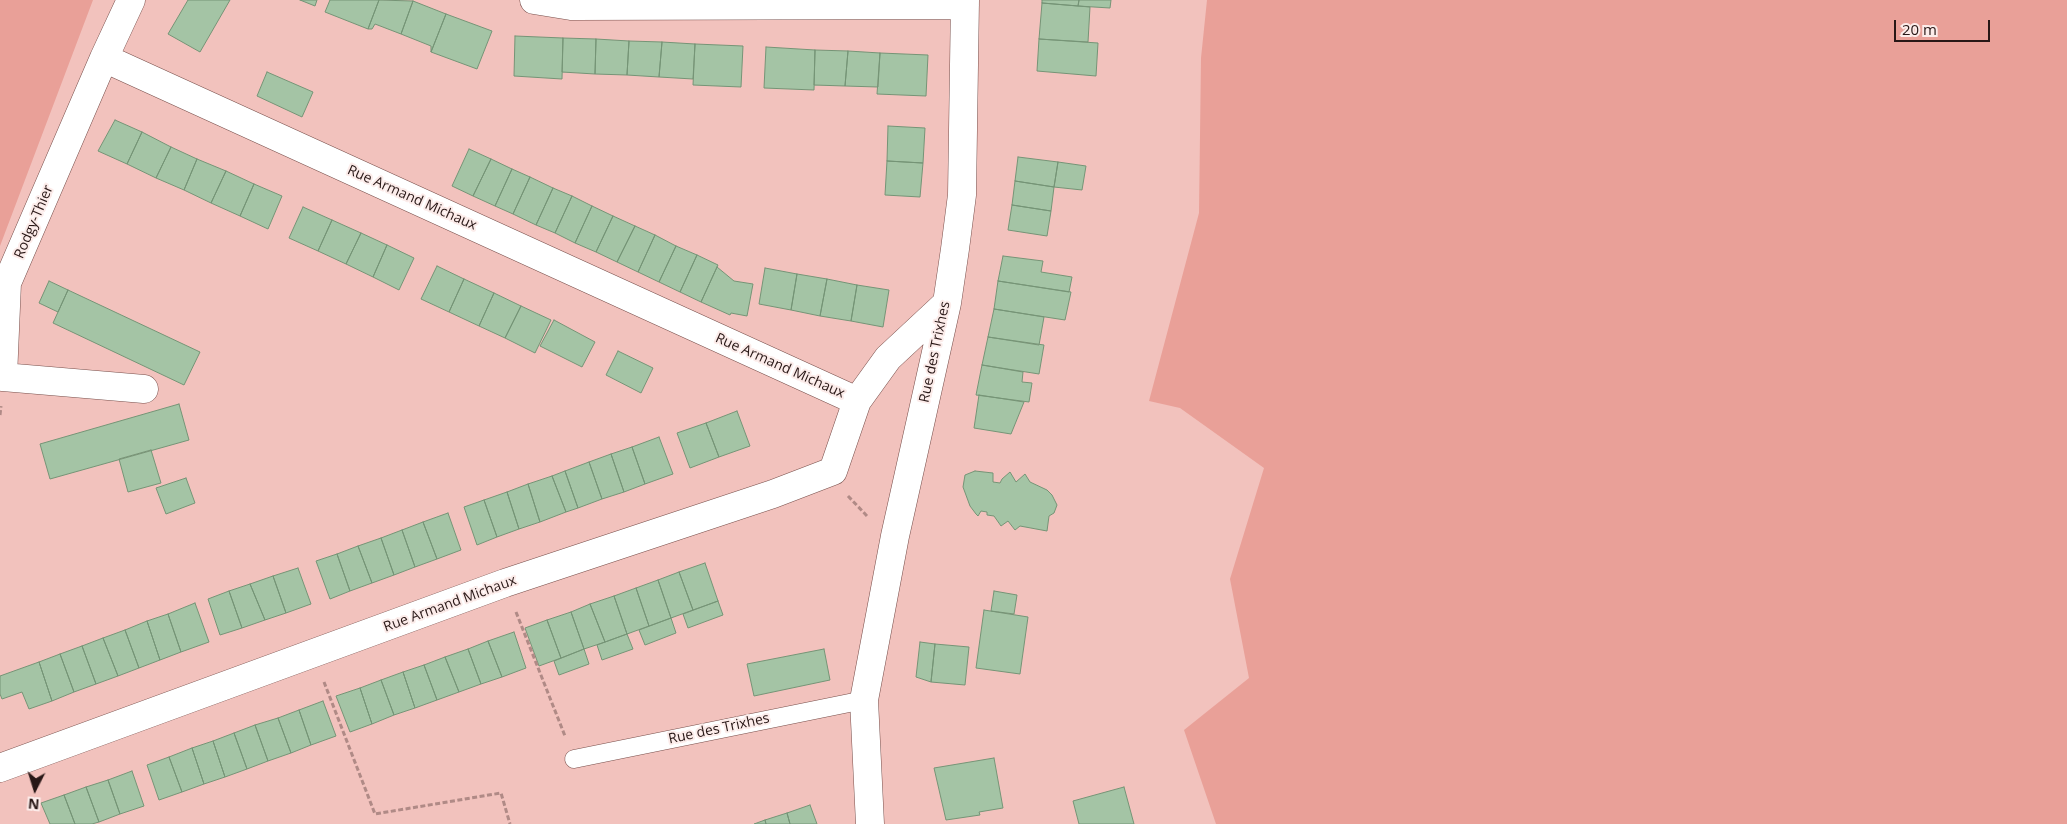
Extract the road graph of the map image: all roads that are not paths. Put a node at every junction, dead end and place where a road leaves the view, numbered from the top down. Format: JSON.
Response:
{"nodes":[{"id":1,"x":131,"y":0,"type":"edge"},
{"id":2,"x":534,"y":0,"type":"edge"},
{"id":3,"x":965,"y":3,"type":"edge"},
{"id":4,"x":104,"y":58,"type":"junction"},
{"id":5,"x":947,"y":302,"type":"junction"},
{"id":6,"x":144,"y":389,"type":"dead end"},
{"id":7,"x":857,"y":401,"type":"junction"},
{"id":8,"x":864,"y":700,"type":"junction"},
{"id":9,"x":574,"y":759,"type":"road end"},
{"id":10,"x":0,"y":768,"type":"edge"},
{"id":11,"x":870,"y":824,"type":"edge"}],
"edges":[{"from":1,"to":4,"type":"street","name":"Rodgy-Thier"},
{"from":2,"to":3,"type":"street"},
{"from":3,"to":5,"type":"street","name":"Rue des Trixhes"},
{"from":4,"to":6,"type":"street","name":"Rodgy-Thier"},
{"from":4,"to":7,"type":"street","name":"Rue Armand Michaux"},
{"from":5,"to":7,"type":"street","name":"Rue Armand Michaux"},
{"from":5,"to":8,"type":"street","name":"Rue des Trixhes"},
{"from":7,"to":10,"type":"street","name":"Rue Armand Michaux"},
{"from":8,"to":9,"type":"lane","name":"Rue des Trixhes"},
{"from":8,"to":11,"type":"street","name":"Rue des Trixhes"}]}
